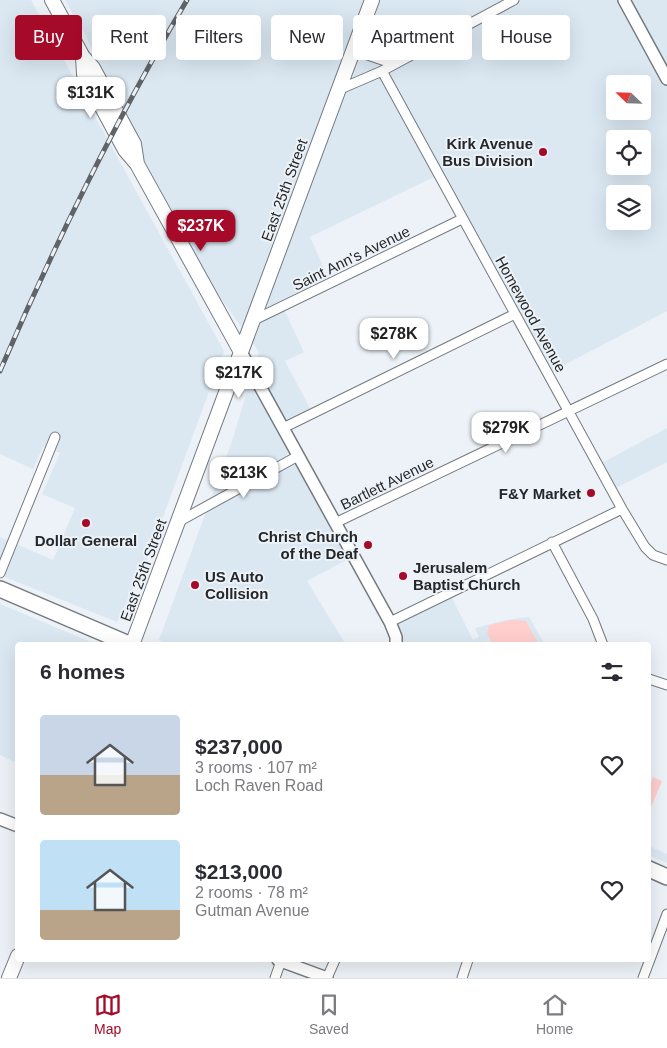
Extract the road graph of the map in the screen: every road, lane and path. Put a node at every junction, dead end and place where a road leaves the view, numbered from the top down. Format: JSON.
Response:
{"nodes":[{"id":1,"x":52,"y":0,"type":"edge"},
{"id":2,"x":372,"y":0,"type":"edge"},
{"id":3,"x":514,"y":0,"type":"edge"},
{"id":4,"x":624,"y":0,"type":"edge"},
{"id":5,"x":366,"y":15,"type":"edge"},
{"id":6,"x":353,"y":50,"type":"edge"},
{"id":7,"x":382,"y":60,"type":"edge"},
{"id":8,"x":394,"y":64,"type":"junction"},
{"id":9,"x":382,"y":71,"type":"junction"},
{"id":10,"x":667,"y":79,"type":"edge"},
{"id":11,"x":338,"y":90,"type":"junction"},
{"id":12,"x":462,"y":219,"type":"junction"},
{"id":13,"x":515,"y":314,"type":"junction"},
{"id":14,"x":252,"y":321,"type":"junction"},
{"id":15,"x":240,"y":352,"type":"junction"},
{"id":16,"x":667,"y":364,"type":"edge"},
{"id":17,"x":568,"y":411,"type":"junction"},
{"id":18,"x":282,"y":428,"type":"junction"},
{"id":19,"x":55,"y":437,"type":"dead end"},
{"id":20,"x":298,"y":456,"type":"junction"},
{"id":21,"x":622,"y":508,"type":"junction"},
{"id":22,"x":178,"y":522,"type":"junction"},
{"id":23,"x":335,"y":523,"type":"junction"},
{"id":24,"x":552,"y":542,"type":"junction"},
{"id":25,"x":667,"y":560,"type":"edge"},
{"id":26,"x":0,"y":573,"type":"edge"},
{"id":27,"x":2,"y":594,"type":"edge"},
{"id":28,"x":390,"y":622,"type":"junction"},
{"id":29,"x":124,"y":642,"type":"edge"},
{"id":30,"x":133,"y":642,"type":"edge"},
{"id":31,"x":396,"y":642,"type":"edge"},
{"id":32,"x":602,"y":642,"type":"edge"},
{"id":33,"x":651,"y":680,"type":"edge"},
{"id":34,"x":667,"y":685,"type":"edge"},
{"id":35,"x":0,"y":818,"type":"edge"},
{"id":36,"x":15,"y":825,"type":"edge"},
{"id":37,"x":651,"y":870,"type":"edge"},
{"id":38,"x":667,"y":877,"type":"edge"},
{"id":39,"x":667,"y":914,"type":"edge"},
{"id":40,"x":651,"y":959,"type":"edge"},
{"id":41,"x":16,"y":962,"type":"edge"},
{"id":42,"x":279,"y":962,"type":"edge"},
{"id":43,"x":282,"y":962,"type":"edge"},
{"id":44,"x":334,"y":962,"type":"edge"},
{"id":45,"x":467,"y":962,"type":"edge"},
{"id":46,"x":650,"y":962,"type":"edge"},
{"id":47,"x":9,"y":978,"type":"edge"},
{"id":48,"x":275,"y":978,"type":"edge"},
{"id":49,"x":327,"y":978,"type":"edge"},
{"id":50,"x":462,"y":978,"type":"edge"},
{"id":51,"x":644,"y":978,"type":"edge"}],
"edges":[{"from":1,"to":15,"type":"main road"},
{"from":2,"to":5,"type":"main road","name":"East 25th Street"},
{"from":3,"to":8,"type":"street"},
{"from":4,"to":10,"type":"street"},
{"from":6,"to":11,"type":"main road","name":"East 25th Street"},
{"from":7,"to":8,"type":"street"},
{"from":8,"to":9,"type":"street"},
{"from":9,"to":11,"type":"street"},
{"from":9,"to":12,"type":"street","name":"Homewood Avenue"},
{"from":11,"to":14,"type":"main road","name":"East 25th Street"},
{"from":12,"to":13,"type":"street","name":"Homewood Avenue"},
{"from":12,"to":14,"type":"street","name":"Saint Ann's Avenue"},
{"from":13,"to":17,"type":"street","name":"Homewood Avenue"},
{"from":13,"to":18,"type":"street"},
{"from":14,"to":15,"type":"main road","name":"East 25th Street"},
{"from":15,"to":18,"type":"street"},
{"from":15,"to":22,"type":"main road","name":"East 25th Street"},
{"from":16,"to":17,"type":"street","name":"Bartlett Avenue"},
{"from":17,"to":21,"type":"street","name":"Homewood Avenue"},
{"from":17,"to":23,"type":"street","name":"Bartlett Avenue"},
{"from":18,"to":20,"type":"street"},
{"from":19,"to":26,"type":"street"},
{"from":20,"to":22,"type":"street"},
{"from":20,"to":23,"type":"street"},
{"from":21,"to":24,"type":"street"},
{"from":21,"to":25,"type":"street","name":"Homewood Avenue"},
{"from":22,"to":30,"type":"main road","name":"East 25th Street"},
{"from":23,"to":28,"type":"street"},
{"from":24,"to":28,"type":"street"},
{"from":24,"to":32,"type":"street"},
{"from":27,"to":29,"type":"main road"},
{"from":28,"to":31,"type":"street"},
{"from":33,"to":34,"type":"street"},
{"from":35,"to":36,"type":"street"},
{"from":37,"to":38,"type":"main road"},
{"from":39,"to":40,"type":"street"},
{"from":41,"to":47,"type":"main road"},
{"from":42,"to":48,"type":"street"},
{"from":43,"to":49,"type":"street"},
{"from":44,"to":49,"type":"street"},
{"from":45,"to":50,"type":"street"},
{"from":46,"to":51,"type":"street"}]}
